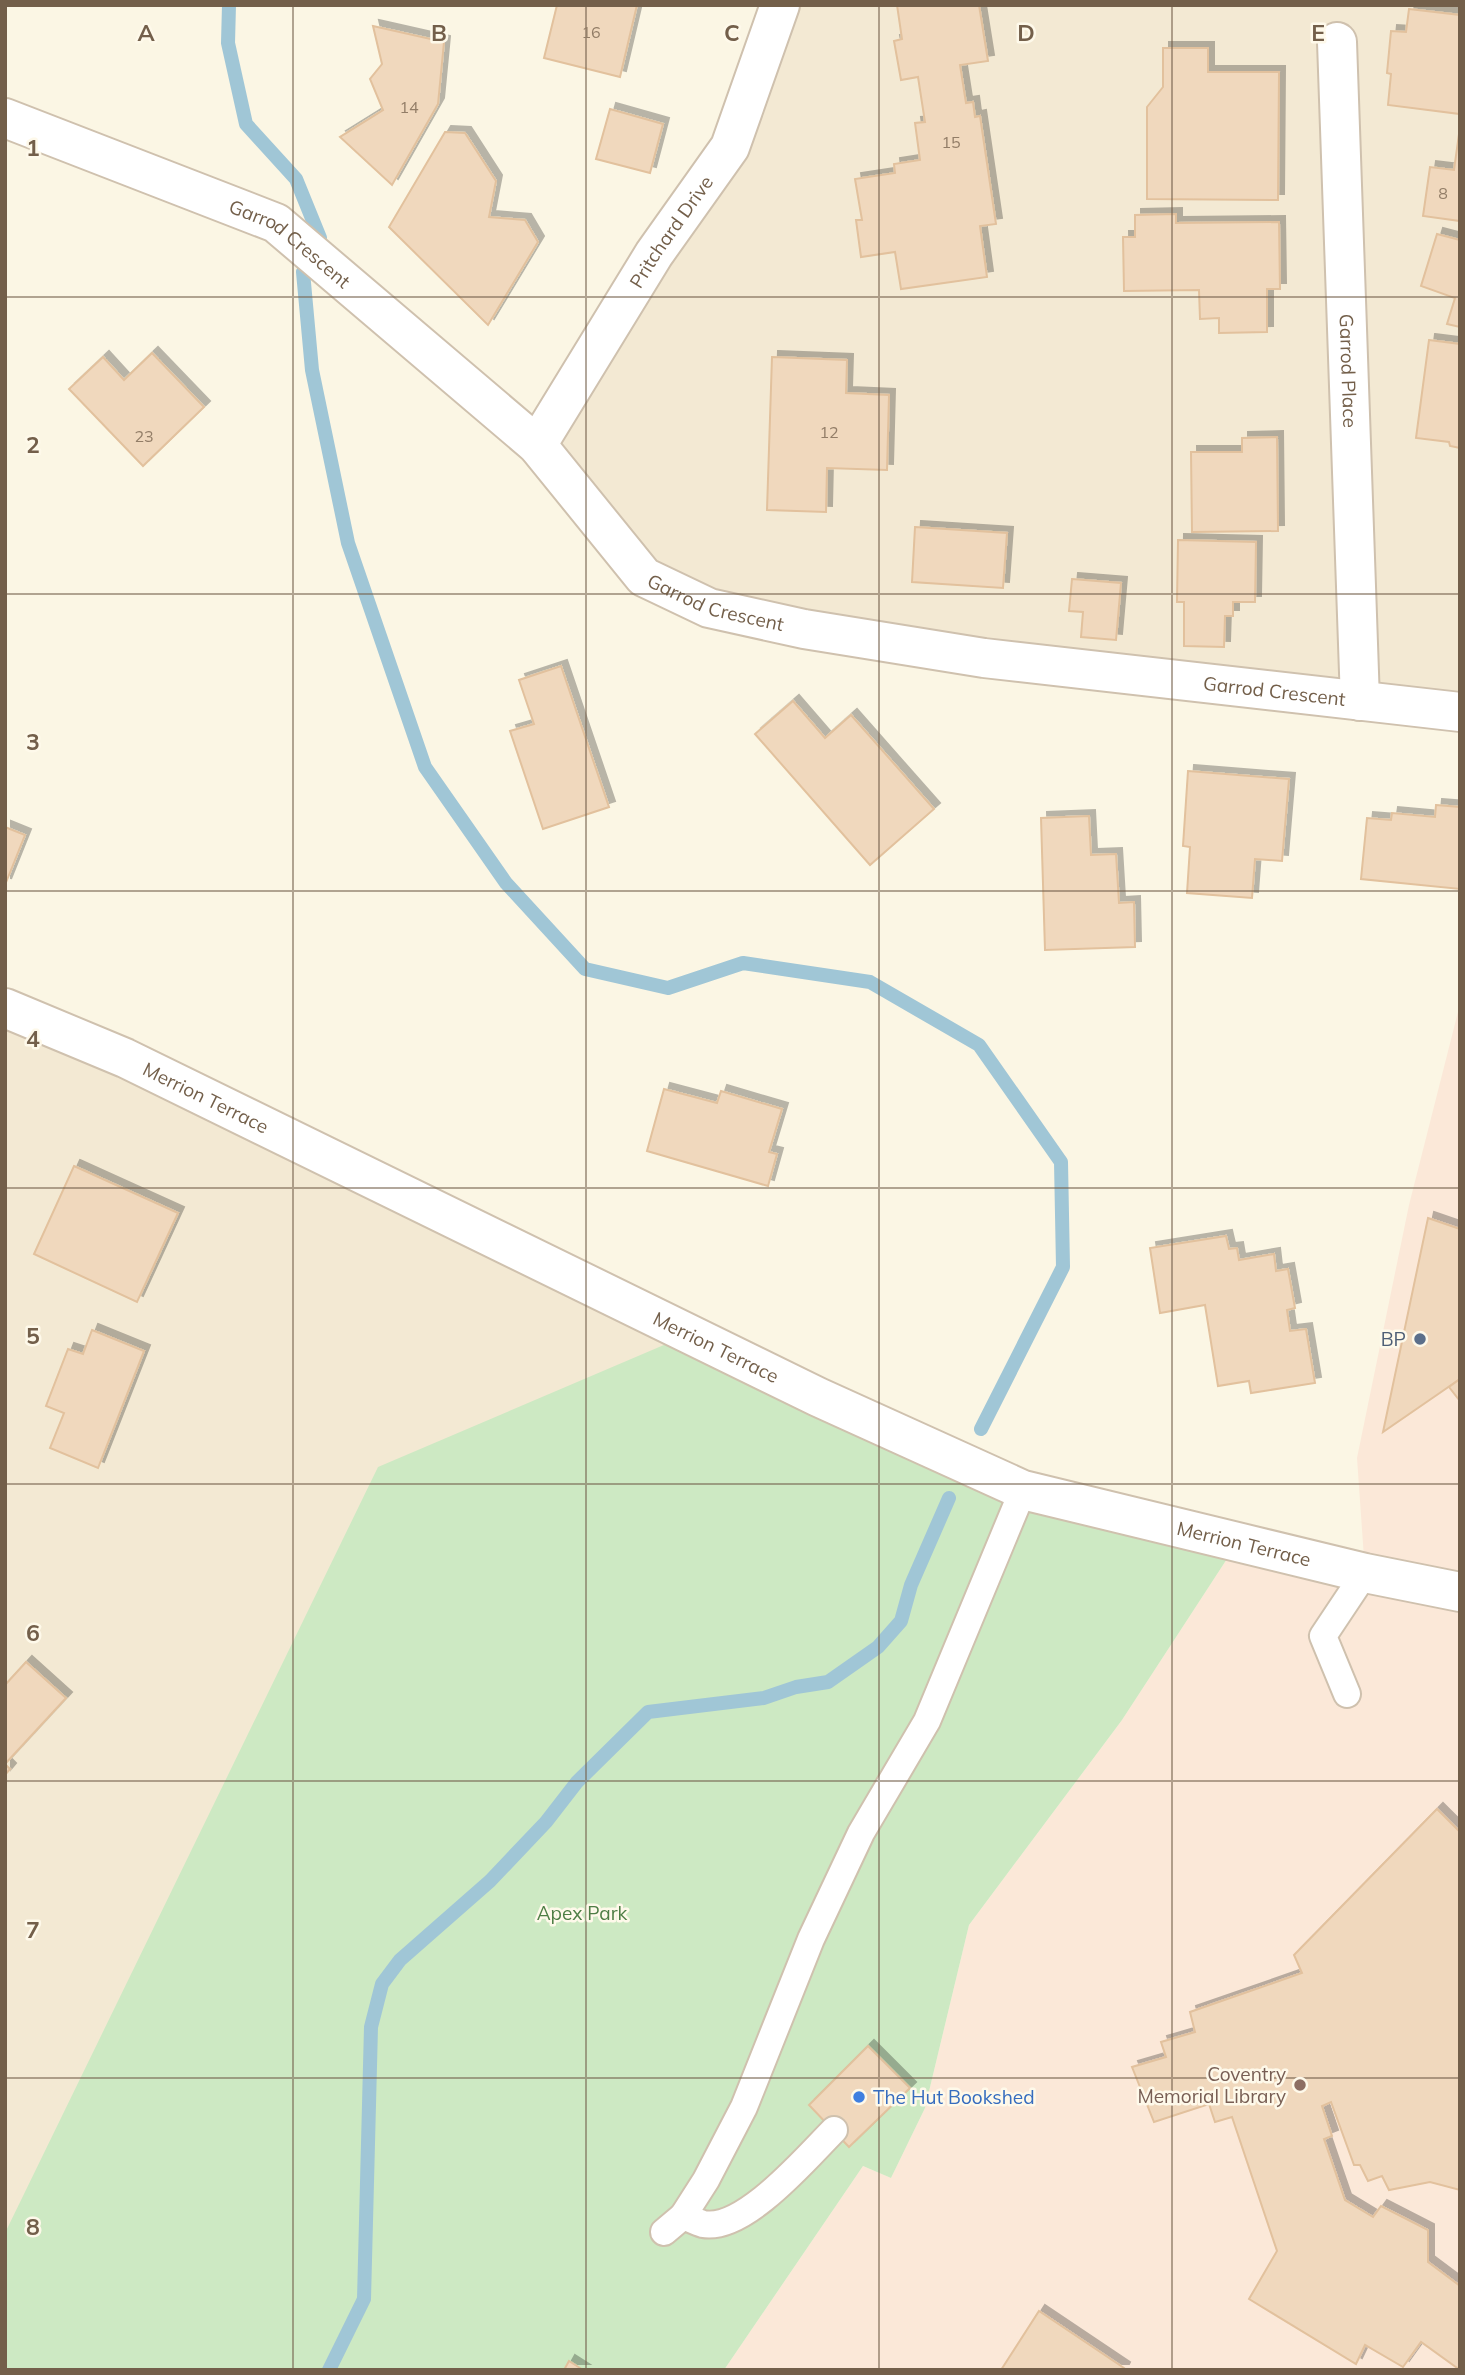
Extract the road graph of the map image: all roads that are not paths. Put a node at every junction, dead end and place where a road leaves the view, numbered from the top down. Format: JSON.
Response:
{"nodes":[{"id":1,"x":780,"y":5,"type":"edge"},
{"id":2,"x":1337,"y":42,"type":"dead end"},
{"id":3,"x":5,"y":118,"type":"edge"},
{"id":4,"x":537,"y":445,"type":"junction"},
{"id":5,"x":1360,"y":701,"type":"junction"},
{"id":6,"x":1460,"y":712,"type":"edge"},
{"id":7,"x":5,"y":1008,"type":"edge"},
{"id":8,"x":1023,"y":1490,"type":"junction"},
{"id":9,"x":1365,"y":1573,"type":"junction"},
{"id":10,"x":1460,"y":1592,"type":"edge"},
{"id":11,"x":1347,"y":1694,"type":"dead end"},
{"id":12,"x":834,"y":2130,"type":"dead end"}],
"edges":[{"from":1,"to":4,"type":"street","name":"Pritchard Drive"},
{"from":2,"to":5,"type":"street","name":"Garrod Place"},
{"from":3,"to":4,"type":"street","name":"Garrod Crescent"},
{"from":4,"to":5,"type":"street","name":"Garrod Crescent"},
{"from":5,"to":6,"type":"street","name":"Garrod Crescent"},
{"from":7,"to":8,"type":"street","name":"Merrion Terrace"},
{"from":8,"to":9,"type":"street","name":"Merrion Terrace"},
{"from":8,"to":12,"type":"lane"},
{"from":9,"to":10,"type":"street","name":"Merrion Terrace"},
{"from":9,"to":11,"type":"lane"}]}
